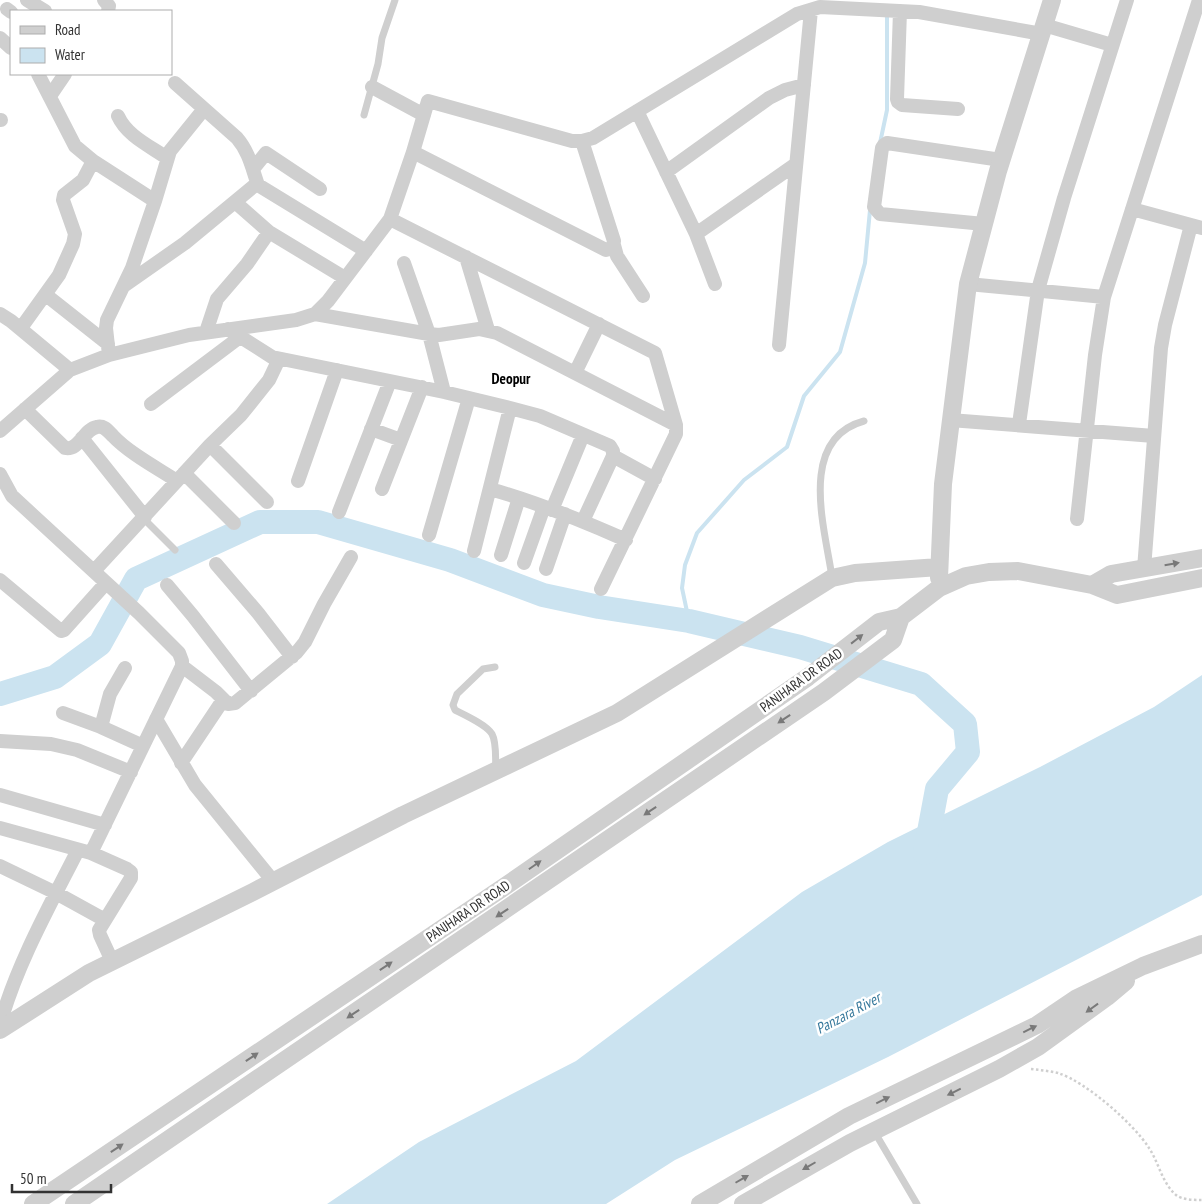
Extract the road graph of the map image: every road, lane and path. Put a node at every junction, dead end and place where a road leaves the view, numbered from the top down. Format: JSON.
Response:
{"nodes":[{"id":1,"x":27,"y":0,"type":"edge"},
{"id":2,"x":395,"y":0,"type":"edge"},
{"id":3,"x":1052,"y":0,"type":"edge"},
{"id":4,"x":1127,"y":0,"type":"edge"},
{"id":5,"x":1199,"y":0,"type":"edge"},
{"id":6,"x":917,"y":6,"type":"edge"},
{"id":7,"x":43,"y":10,"type":"edge"},
{"id":8,"x":811,"y":10,"type":"junction"},
{"id":9,"x":900,"y":11,"type":"junction"},
{"id":10,"x":1043,"y":29,"type":"junction"},
{"id":11,"x":0,"y":38,"type":"edge"},
{"id":12,"x":1112,"y":45,"type":"junction"},
{"id":13,"x":10,"y":47,"type":"edge"},
{"id":14,"x":39,"y":75,"type":"edge"},
{"id":15,"x":65,"y":75,"type":"edge"},
{"id":16,"x":175,"y":84,"type":"dead end"},
{"id":17,"x":804,"y":86,"type":"junction"},
{"id":18,"x":372,"y":87,"type":"junction"},
{"id":19,"x":50,"y":96,"type":"junction"},
{"id":20,"x":204,"y":109,"type":"junction"},
{"id":21,"x":958,"y":110,"type":"dead end"},
{"id":22,"x":637,"y":112,"type":"junction"},
{"id":23,"x":424,"y":115,"type":"junction"},
{"id":24,"x":118,"y":116,"type":"dead end"},
{"id":25,"x":364,"y":116,"type":"dead end"},
{"id":26,"x":582,"y":141,"type":"junction"},
{"id":27,"x":413,"y":152,"type":"junction"},
{"id":28,"x":167,"y":158,"type":"junction"},
{"id":29,"x":1001,"y":160,"type":"junction"},
{"id":30,"x":93,"y":161,"type":"junction"},
{"id":31,"x":796,"y":164,"type":"junction"},
{"id":32,"x":252,"y":169,"type":"junction"},
{"id":33,"x":666,"y":172,"type":"junction"},
{"id":34,"x":258,"y":185,"type":"junction"},
{"id":35,"x":320,"y":189,"type":"dead end"},
{"id":36,"x":155,"y":200,"type":"junction"},
{"id":37,"x":235,"y":202,"type":"junction"},
{"id":38,"x":1132,"y":208,"type":"junction"},
{"id":39,"x":390,"y":219,"type":"junction"},
{"id":40,"x":984,"y":224,"type":"junction"},
{"id":41,"x":1196,"y":226,"type":"edge"},
{"id":42,"x":269,"y":232,"type":"junction"},
{"id":43,"x":696,"y":234,"type":"junction"},
{"id":44,"x":614,"y":246,"type":"junction"},
{"id":45,"x":366,"y":251,"type":"junction"},
{"id":46,"x":466,"y":257,"type":"junction"},
{"id":47,"x":404,"y":264,"type":"dead end"},
{"id":48,"x":346,"y":278,"type":"junction"},
{"id":49,"x":715,"y":284,"type":"dead end"},
{"id":50,"x":968,"y":284,"type":"junction"},
{"id":51,"x":124,"y":286,"type":"junction"},
{"id":52,"x":1038,"y":290,"type":"junction"},
{"id":53,"x":46,"y":295,"type":"junction"},
{"id":54,"x":642,"y":296,"type":"dead end"},
{"id":55,"x":1104,"y":297,"type":"junction"},
{"id":56,"x":0,"y":314,"type":"edge"},
{"id":57,"x":316,"y":314,"type":"junction"},
{"id":58,"x":600,"y":324,"type":"junction"},
{"id":59,"x":21,"y":328,"type":"junction"},
{"id":60,"x":228,"y":329,"type":"junction"},
{"id":61,"x":488,"y":330,"type":"junction"},
{"id":62,"x":206,"y":332,"type":"junction"},
{"id":63,"x":429,"y":334,"type":"junction"},
{"id":64,"x":240,"y":337,"type":"junction"},
{"id":65,"x":779,"y":345,"type":"dead end"},
{"id":66,"x":108,"y":350,"type":"junction"},
{"id":67,"x":279,"y":359,"type":"junction"},
{"id":68,"x":70,"y":370,"type":"junction"},
{"id":69,"x":337,"y":370,"type":"junction"},
{"id":70,"x":575,"y":373,"type":"junction"},
{"id":71,"x":390,"y":381,"type":"junction"},
{"id":72,"x":422,"y":387,"type":"junction"},
{"id":73,"x":444,"y":392,"type":"junction"},
{"id":74,"x":469,"y":398,"type":"junction"},
{"id":75,"x":151,"y":404,"type":"dead end"},
{"id":76,"x":510,"y":408,"type":"junction"},
{"id":77,"x":25,"y":409,"type":"junction"},
{"id":78,"x":950,"y":420,"type":"junction"},
{"id":79,"x":864,"y":421,"type":"dead end"},
{"id":80,"x":1019,"y":424,"type":"junction"},
{"id":81,"x":676,"y":425,"type":"junction"},
{"id":82,"x":371,"y":429,"type":"junction"},
{"id":83,"x":1087,"y":430,"type":"junction"},
{"id":84,"x":0,"y":431,"type":"edge"},
{"id":85,"x":583,"y":435,"type":"junction"},
{"id":86,"x":1154,"y":436,"type":"junction"},
{"id":87,"x":82,"y":438,"type":"junction"},
{"id":88,"x":401,"y":440,"type":"junction"},
{"id":89,"x":210,"y":445,"type":"junction"},
{"id":90,"x":613,"y":456,"type":"junction"},
{"id":91,"x":181,"y":477,"type":"junction"},
{"id":92,"x":655,"y":478,"type":"junction"},
{"id":93,"x":298,"y":481,"type":"dead end"},
{"id":94,"x":2,"y":482,"type":"edge"},
{"id":95,"x":382,"y":488,"type":"dead end"},
{"id":96,"x":490,"y":489,"type":"junction"},
{"id":97,"x":519,"y":498,"type":"junction"},
{"id":98,"x":267,"y":502,"type":"dead end"},
{"id":99,"x":554,"y":510,"type":"junction"},
{"id":100,"x":339,"y":512,"type":"dead end"},
{"id":101,"x":144,"y":518,"type":"junction"},
{"id":102,"x":1077,"y":519,"type":"dead end"},
{"id":103,"x":584,"y":521,"type":"junction"},
{"id":104,"x":234,"y":523,"type":"dead end"},
{"id":105,"x":429,"y":535,"type":"dead end"},
{"id":106,"x":626,"y":540,"type":"junction"},
{"id":107,"x":175,"y":550,"type":"dead end"},
{"id":108,"x":474,"y":551,"type":"dead end"},
{"id":109,"x":501,"y":555,"type":"dead end"},
{"id":110,"x":351,"y":557,"type":"dead end"},
{"id":111,"x":1202,"y":558,"type":"edge"},
{"id":112,"x":524,"y":563,"type":"dead end"},
{"id":113,"x":216,"y":564,"type":"dead end"},
{"id":114,"x":939,"y":567,"type":"junction"},
{"id":115,"x":546,"y":569,"type":"dead end"},
{"id":116,"x":1144,"y":569,"type":"junction"},
{"id":117,"x":94,"y":571,"type":"junction"},
{"id":118,"x":832,"y":578,"type":"junction"},
{"id":119,"x":1202,"y":578,"type":"edge"},
{"id":120,"x":0,"y":580,"type":"edge"},
{"id":121,"x":167,"y":585,"type":"dead end"},
{"id":122,"x":1092,"y":585,"type":"junction"},
{"id":123,"x":111,"y":587,"type":"junction"},
{"id":124,"x":938,"y":588,"type":"junction"},
{"id":125,"x":601,"y":589,"type":"dead end"},
{"id":126,"x":901,"y":617,"type":"junction"},
{"id":127,"x":292,"y":657,"type":"junction"},
{"id":128,"x":182,"y":666,"type":"junction"},
{"id":129,"x":495,"y":667,"type":"dead end"},
{"id":130,"x":125,"y":668,"type":"dead end"},
{"id":131,"x":251,"y":691,"type":"junction"},
{"id":132,"x":223,"y":700,"type":"junction"},
{"id":133,"x":63,"y":713,"type":"dead end"},
{"id":134,"x":156,"y":719,"type":"junction"},
{"id":135,"x":101,"y":727,"type":"junction"},
{"id":136,"x":0,"y":741,"type":"edge"},
{"id":137,"x":143,"y":746,"type":"junction"},
{"id":138,"x":181,"y":762,"type":"junction"},
{"id":139,"x":496,"y":770,"type":"junction"},
{"id":140,"x":131,"y":772,"type":"junction"},
{"id":141,"x":0,"y":794,"type":"edge"},
{"id":142,"x":105,"y":825,"type":"junction"},
{"id":143,"x":0,"y":828,"type":"edge"},
{"id":144,"x":84,"y":852,"type":"junction"},
{"id":145,"x":0,"y":866,"type":"edge"},
{"id":146,"x":273,"y":881,"type":"junction"},
{"id":147,"x":56,"y":893,"type":"junction"},
{"id":148,"x":104,"y":920,"type":"junction"},
{"id":149,"x":1202,"y":944,"type":"edge"},
{"id":150,"x":112,"y":961,"type":"junction"},
{"id":151,"x":1144,"y":966,"type":"junction"},
{"id":152,"x":0,"y":1024,"type":"edge"},
{"id":153,"x":0,"y":1030,"type":"edge"},
{"id":154,"x":1007,"y":1065,"type":"junction"},
{"id":155,"x":874,"y":1131,"type":"junction"},
{"id":156,"x":1202,"y":1200,"type":"edge"},
{"id":157,"x":33,"y":1204,"type":"edge"},
{"id":158,"x":74,"y":1204,"type":"edge"},
{"id":159,"x":700,"y":1204,"type":"edge"},
{"id":160,"x":744,"y":1204,"type":"edge"},
{"id":161,"x":917,"y":1204,"type":"edge"}],
"edges":[{"from":1,"to":7,"type":"street"},
{"from":2,"to":18,"type":"lane"},
{"from":3,"to":10,"type":"street"},
{"from":4,"to":12,"type":"street"},
{"from":5,"to":38,"type":"street"},
{"from":6,"to":9,"type":"street"},
{"from":6,"to":10,"type":"street"},
{"from":8,"to":9,"type":"street"},
{"from":8,"to":17,"type":"street"},
{"from":8,"to":22,"type":"street"},
{"from":9,"to":21,"type":"street"},
{"from":10,"to":12,"type":"street"},
{"from":10,"to":29,"type":"street"},
{"from":11,"to":13,"type":"street"},
{"from":12,"to":52,"type":"street"},
{"from":14,"to":19,"type":"street"},
{"from":15,"to":19,"type":"street"},
{"from":16,"to":20,"type":"street"},
{"from":17,"to":31,"type":"street"},
{"from":17,"to":33,"type":"street"},
{"from":18,"to":23,"type":"street"},
{"from":18,"to":25,"type":"lane"},
{"from":19,"to":30,"type":"street"},
{"from":20,"to":28,"type":"street"},
{"from":20,"to":32,"type":"street"},
{"from":22,"to":26,"type":"street"},
{"from":22,"to":33,"type":"street"},
{"from":23,"to":26,"type":"street"},
{"from":23,"to":27,"type":"street"},
{"from":24,"to":28,"type":"street"},
{"from":26,"to":44,"type":"street"},
{"from":27,"to":39,"type":"street"},
{"from":27,"to":44,"type":"street"},
{"from":28,"to":36,"type":"street"},
{"from":29,"to":40,"type":"street"},
{"from":29,"to":40,"type":"street"},
{"from":30,"to":36,"type":"street"},
{"from":30,"to":53,"type":"street"},
{"from":31,"to":43,"type":"street"},
{"from":31,"to":65,"type":"street"},
{"from":32,"to":34,"type":"street"},
{"from":32,"to":35,"type":"street"},
{"from":33,"to":43,"type":"street"},
{"from":34,"to":37,"type":"street"},
{"from":34,"to":45,"type":"street"},
{"from":36,"to":51,"type":"street"},
{"from":37,"to":42,"type":"street"},
{"from":37,"to":51,"type":"street"},
{"from":38,"to":41,"type":"street"},
{"from":38,"to":55,"type":"street"},
{"from":39,"to":45,"type":"street"},
{"from":39,"to":46,"type":"street"},
{"from":40,"to":50,"type":"street"},
{"from":41,"to":86,"type":"street"},
{"from":42,"to":48,"type":"street"},
{"from":42,"to":62,"type":"street"},
{"from":43,"to":49,"type":"street"},
{"from":44,"to":54,"type":"street"},
{"from":45,"to":48,"type":"street"},
{"from":46,"to":58,"type":"street"},
{"from":46,"to":61,"type":"street"},
{"from":47,"to":63,"type":"street"},
{"from":48,"to":57,"type":"street"},
{"from":50,"to":52,"type":"street"},
{"from":50,"to":78,"type":"street"},
{"from":51,"to":66,"type":"street"},
{"from":52,"to":55,"type":"street"},
{"from":52,"to":80,"type":"street"},
{"from":53,"to":59,"type":"street"},
{"from":53,"to":66,"type":"street"},
{"from":55,"to":83,"type":"street"},
{"from":56,"to":59,"type":"street"},
{"from":57,"to":60,"type":"street"},
{"from":57,"to":63,"type":"street"},
{"from":58,"to":70,"type":"street"},
{"from":58,"to":81,"type":"street"},
{"from":59,"to":68,"type":"street"},
{"from":60,"to":62,"type":"street"},
{"from":60,"to":64,"type":"street"},
{"from":61,"to":63,"type":"street"},
{"from":61,"to":70,"type":"street"},
{"from":62,"to":66,"type":"street"},
{"from":63,"to":73,"type":"street"},
{"from":64,"to":67,"type":"street"},
{"from":64,"to":75,"type":"street"},
{"from":66,"to":68,"type":"street"},
{"from":67,"to":69,"type":"street"},
{"from":67,"to":89,"type":"street"},
{"from":68,"to":77,"type":"street"},
{"from":69,"to":71,"type":"street"},
{"from":69,"to":93,"type":"street"},
{"from":70,"to":81,"type":"street"},
{"from":71,"to":72,"type":"street"},
{"from":71,"to":82,"type":"street"},
{"from":72,"to":73,"type":"street"},
{"from":72,"to":88,"type":"street"},
{"from":73,"to":74,"type":"street"},
{"from":74,"to":76,"type":"street"},
{"from":74,"to":105,"type":"street"},
{"from":76,"to":85,"type":"street"},
{"from":76,"to":96,"type":"street"},
{"from":77,"to":84,"type":"street"},
{"from":77,"to":87,"type":"street"},
{"from":78,"to":80,"type":"street"},
{"from":78,"to":114,"type":"street"},
{"from":79,"to":118,"type":"lane"},
{"from":80,"to":83,"type":"street"},
{"from":81,"to":92,"type":"street"},
{"from":82,"to":88,"type":"street"},
{"from":82,"to":100,"type":"street"},
{"from":83,"to":86,"type":"street"},
{"from":83,"to":102,"type":"street"},
{"from":85,"to":90,"type":"street"},
{"from":85,"to":99,"type":"street"},
{"from":86,"to":116,"type":"street"},
{"from":87,"to":91,"type":"street"},
{"from":87,"to":101,"type":"street"},
{"from":88,"to":95,"type":"street"},
{"from":89,"to":91,"type":"street"},
{"from":89,"to":98,"type":"street"},
{"from":90,"to":92,"type":"street"},
{"from":90,"to":103,"type":"street"},
{"from":91,"to":101,"type":"street"},
{"from":91,"to":104,"type":"street"},
{"from":92,"to":106,"type":"street"},
{"from":94,"to":117,"type":"street"},
{"from":96,"to":97,"type":"street"},
{"from":96,"to":108,"type":"street"},
{"from":97,"to":99,"type":"street"},
{"from":97,"to":109,"type":"street"},
{"from":99,"to":103,"type":"street"},
{"from":99,"to":112,"type":"street"},
{"from":99,"to":115,"type":"street"},
{"from":101,"to":107,"type":"lane"},
{"from":101,"to":117,"type":"street"},
{"from":103,"to":106,"type":"street"},
{"from":106,"to":125,"type":"street"},
{"from":110,"to":127,"type":"street"},
{"from":116,"to":111,"type":"street","one_way":true},
{"from":113,"to":127,"type":"street"},
{"from":114,"to":118,"type":"street"},
{"from":114,"to":124,"type":"street"},
{"from":116,"to":122,"type":"street"},
{"from":117,"to":123,"type":"street"},
{"from":118,"to":139,"type":"street"},
{"from":119,"to":122,"type":"street","name":"PANJHARA DR ROAD"},
{"from":120,"to":123,"type":"street"},
{"from":121,"to":131,"type":"street"},
{"from":122,"to":124,"type":"street","name":"PANJHARA DR ROAD"},
{"from":123,"to":128,"type":"street"},
{"from":124,"to":126,"type":"street","name":"PANJHARA DR ROAD"},
{"from":157,"to":126,"type":"street","name":"PANJHARA DR ROAD","one_way":true},
{"from":126,"to":158,"type":"street","name":"PANJHARA DR ROAD","one_way":true},
{"from":127,"to":131,"type":"street"},
{"from":128,"to":132,"type":"street"},
{"from":128,"to":134,"type":"street"},
{"from":129,"to":139,"type":"lane"},
{"from":130,"to":135,"type":"street"},
{"from":131,"to":132,"type":"street"},
{"from":132,"to":138,"type":"street"},
{"from":133,"to":135,"type":"street"},
{"from":134,"to":137,"type":"street"},
{"from":134,"to":138,"type":"street"},
{"from":135,"to":137,"type":"street"},
{"from":136,"to":140,"type":"street"},
{"from":137,"to":140,"type":"street"},
{"from":138,"to":146,"type":"street"},
{"from":139,"to":146,"type":"street"},
{"from":140,"to":142,"type":"street"},
{"from":141,"to":142,"type":"street"},
{"from":142,"to":144,"type":"street"},
{"from":143,"to":144,"type":"street"},
{"from":144,"to":147,"type":"street"},
{"from":144,"to":148,"type":"street"},
{"from":145,"to":147,"type":"street"},
{"from":146,"to":150,"type":"street"},
{"from":147,"to":148,"type":"street"},
{"from":147,"to":152,"type":"street"},
{"from":148,"to":150,"type":"street"},
{"from":149,"to":151,"type":"street"},
{"from":150,"to":153,"type":"street"},
{"from":151,"to":154,"type":"street","one_way":true},
{"from":159,"to":151,"type":"street","one_way":true},
{"from":154,"to":155,"type":"street","one_way":true},
{"from":154,"to":156,"type":"path"},
{"from":155,"to":160,"type":"street","one_way":true},
{"from":155,"to":161,"type":"lane"}]}
